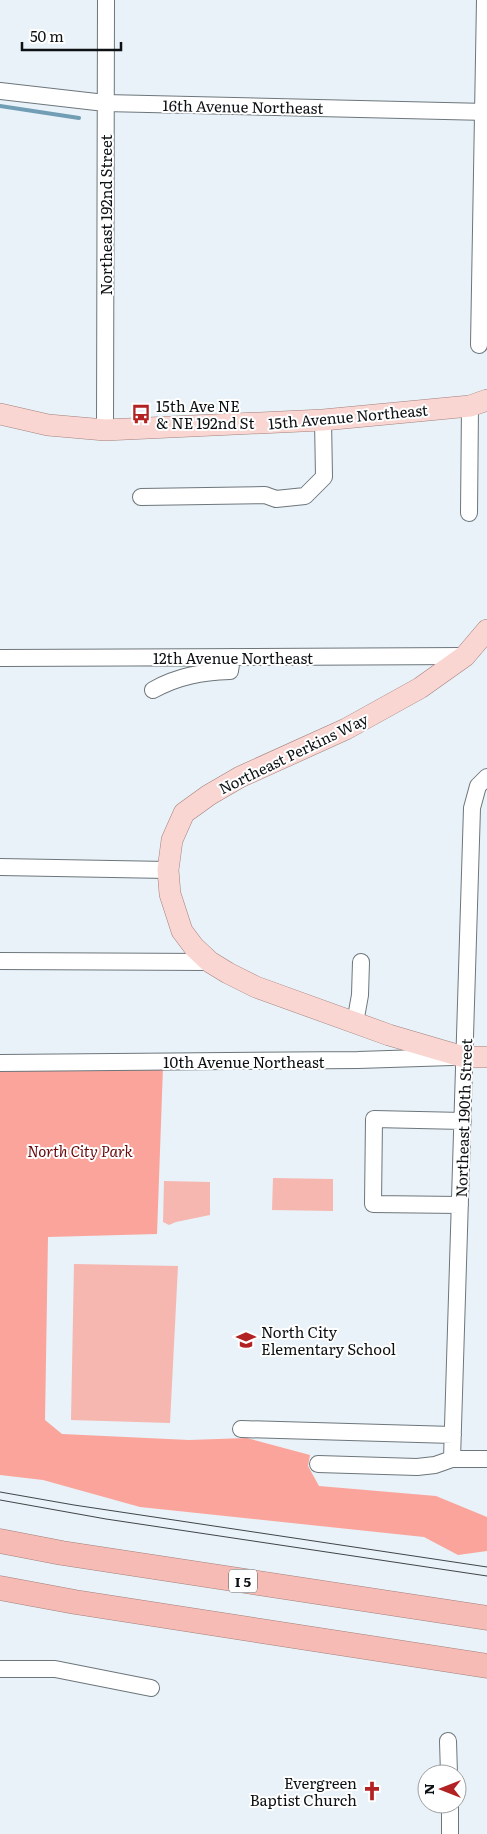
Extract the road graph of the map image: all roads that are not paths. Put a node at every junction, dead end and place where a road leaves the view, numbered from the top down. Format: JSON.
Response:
{"nodes":[{"id":1,"x":106,"y":0,"type":"edge"},
{"id":2,"x":485,"y":0,"type":"edge"},
{"id":3,"x":0,"y":91,"type":"edge"},
{"id":4,"x":105,"y":103,"type":"junction"},
{"id":5,"x":485,"y":112,"type":"edge"},
{"id":6,"x":478,"y":345,"type":"dead end"},
{"id":7,"x":478,"y":403,"type":"edge"},
{"id":8,"x":0,"y":414,"type":"edge"},
{"id":9,"x":323,"y":420,"type":"junction"},
{"id":10,"x":105,"y":430,"type":"junction"},
{"id":11,"x":141,"y":497,"type":"dead end"},
{"id":12,"x":469,"y":512,"type":"dead end"},
{"id":13,"x":487,"y":630,"type":"edge"},
{"id":14,"x":465,"y":656,"type":"junction"},
{"id":15,"x":232,"y":657,"type":"junction"},
{"id":16,"x":0,"y":658,"type":"edge"},
{"id":17,"x":153,"y":690,"type":"dead end"},
{"id":18,"x":485,"y":778,"type":"edge"},
{"id":19,"x":0,"y":867,"type":"edge"},
{"id":20,"x":168,"y":870,"type":"junction"},
{"id":21,"x":0,"y":961,"type":"edge"},
{"id":22,"x":210,"y":962,"type":"junction"},
{"id":23,"x":361,"y":962,"type":"dead end"},
{"id":24,"x":355,"y":1023,"type":"junction"},
{"id":25,"x":464,"y":1057,"type":"junction"},
{"id":26,"x":487,"y":1057,"type":"edge"},
{"id":27,"x":0,"y":1063,"type":"edge"},
{"id":28,"x":463,"y":1120,"type":"junction"},
{"id":29,"x":460,"y":1205,"type":"junction"},
{"id":30,"x":241,"y":1429,"type":"dead end"},
{"id":31,"x":453,"y":1435,"type":"junction"},
{"id":32,"x":452,"y":1460,"type":"junction"},
{"id":33,"x":487,"y":1460,"type":"edge"},
{"id":34,"x":318,"y":1464,"type":"dead end"},
{"id":35,"x":0,"y":1541,"type":"edge"},
{"id":36,"x":0,"y":1588,"type":"edge"},
{"id":37,"x":487,"y":1618,"type":"edge"},
{"id":38,"x":487,"y":1666,"type":"edge"},
{"id":39,"x":0,"y":1669,"type":"edge"},
{"id":40,"x":151,"y":1688,"type":"dead end"},
{"id":41,"x":448,"y":1741,"type":"dead end"},
{"id":42,"x":449,"y":1764,"type":"edge"},
{"id":43,"x":450,"y":1814,"type":"edge"},
{"id":44,"x":450,"y":1834,"type":"edge"}],
"edges":[{"from":1,"to":4,"type":"street","name":"Northeast 192nd Street"},
{"from":2,"to":5,"type":"street"},
{"from":3,"to":4,"type":"street","name":"16th Avenue Northeast"},
{"from":4,"to":5,"type":"street","name":"16th Avenue Northeast"},
{"from":4,"to":10,"type":"street","name":"Northeast 192nd Street"},
{"from":5,"to":6,"type":"street"},
{"from":7,"to":9,"type":"main road","name":"15th Avenue Northeast"},
{"from":7,"to":12,"type":"street"},
{"from":8,"to":10,"type":"main road","name":"15th Avenue Northeast"},
{"from":9,"to":10,"type":"main road","name":"15th Avenue Northeast"},
{"from":9,"to":11,"type":"street"},
{"from":13,"to":14,"type":"main road","name":"Northeast Perkins Way"},
{"from":14,"to":15,"type":"street","name":"12th Avenue Northeast"},
{"from":14,"to":20,"type":"main road","name":"Northeast Perkins Way"},
{"from":15,"to":16,"type":"street","name":"12th Avenue Northeast"},
{"from":15,"to":17,"type":"street"},
{"from":18,"to":25,"type":"street","name":"Northeast 190th Street"},
{"from":19,"to":20,"type":"street"},
{"from":20,"to":22,"type":"main road","name":"Northeast Perkins Way"},
{"from":21,"to":22,"type":"street"},
{"from":22,"to":24,"type":"main road","name":"Northeast Perkins Way"},
{"from":23,"to":24,"type":"street"},
{"from":24,"to":25,"type":"main road","name":"Northeast Perkins Way"},
{"from":25,"to":26,"type":"main road","name":"10th Avenue Northeast"},
{"from":25,"to":27,"type":"street","name":"10th Avenue Northeast"},
{"from":25,"to":28,"type":"street","name":"Northeast 190th Street"},
{"from":28,"to":29,"type":"street","name":"Northeast 190th Street"},
{"from":28,"to":29,"type":"street"},
{"from":29,"to":31,"type":"street","name":"Northeast 190th Street"},
{"from":30,"to":31,"type":"street"},
{"from":31,"to":32,"type":"street","name":"Northeast 190th Street"},
{"from":32,"to":33,"type":"street"},
{"from":32,"to":34,"type":"street"},
{"from":35,"to":37,"type":"highway","number":"I 5"},
{"from":36,"to":38,"type":"highway"},
{"from":39,"to":40,"type":"street"},
{"from":41,"to":42,"type":"street"},
{"from":43,"to":44,"type":"street"}]}
